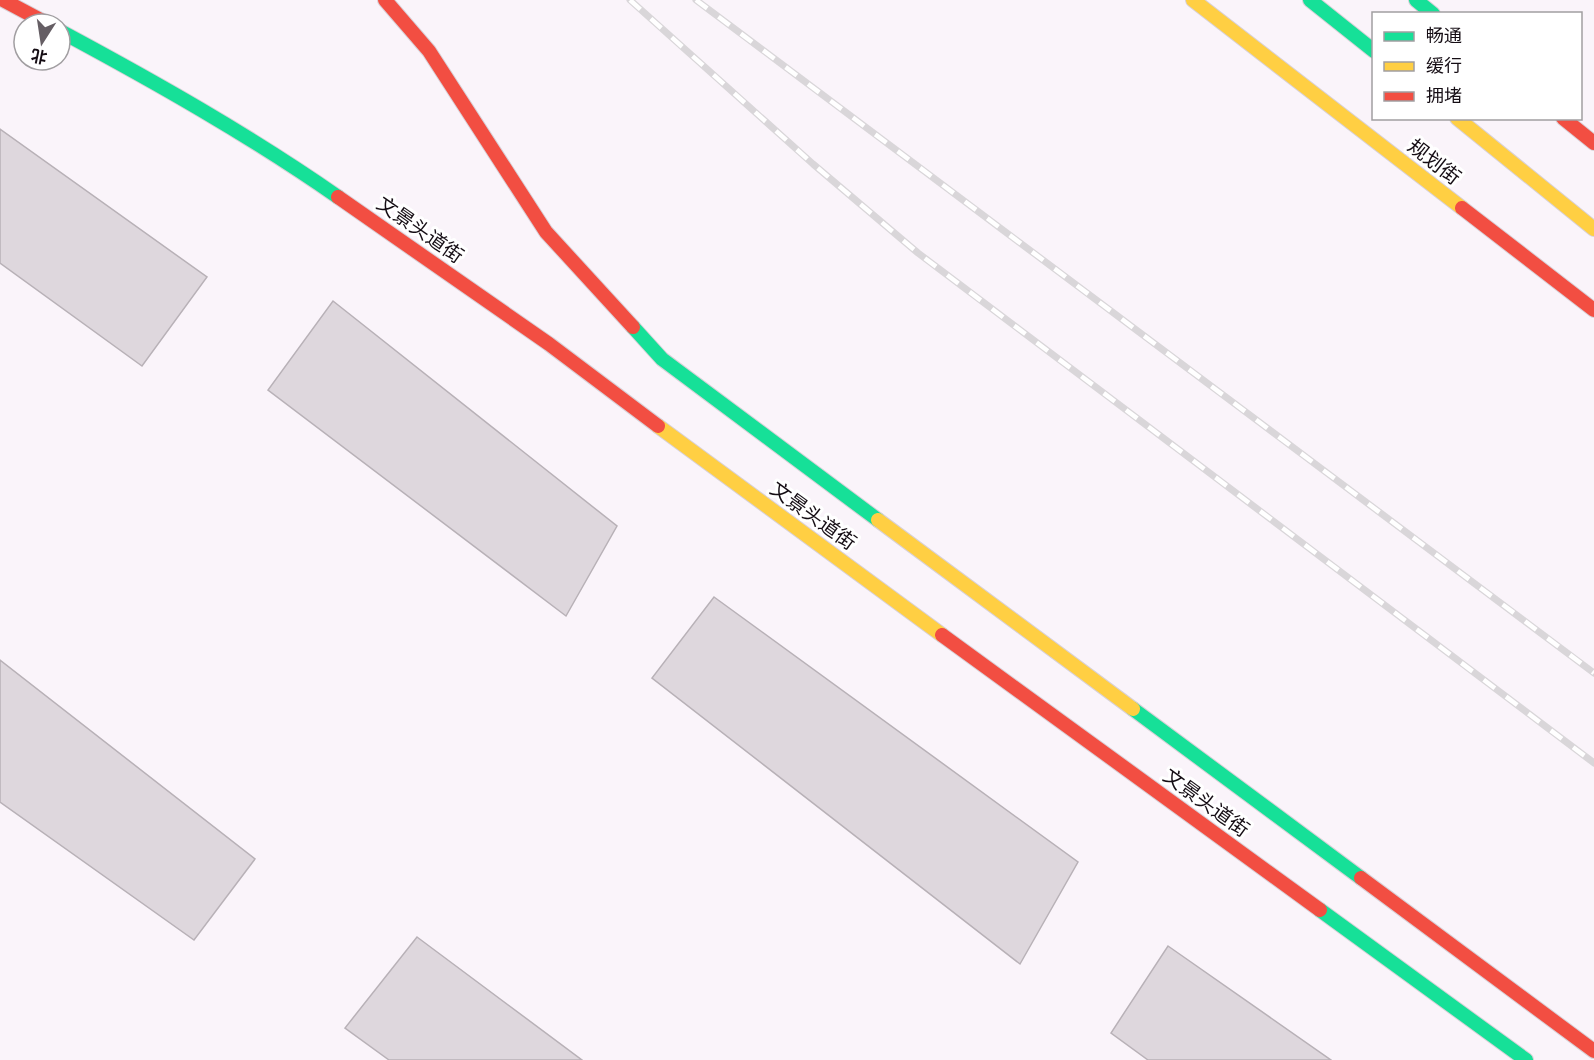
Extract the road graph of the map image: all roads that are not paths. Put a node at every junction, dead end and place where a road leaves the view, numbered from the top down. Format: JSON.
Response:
{"nodes":[{"id":1,"x":3,"y":0,"type":"edge"},
{"id":2,"x":385,"y":0,"type":"edge"},
{"id":3,"x":1193,"y":0,"type":"edge"},
{"id":4,"x":1310,"y":0,"type":"edge"},
{"id":5,"x":1416,"y":0,"type":"edge"},
{"id":6,"x":26,"y":12,"type":"edge"},
{"id":7,"x":1431,"y":12,"type":"edge"},
{"id":8,"x":72,"y":37,"type":"edge"},
{"id":9,"x":1372,"y":49,"type":"edge"},
{"id":10,"x":1459,"y":120,"type":"edge"},
{"id":11,"x":1565,"y":120,"type":"edge"},
{"id":12,"x":1594,"y":143,"type":"edge"},
{"id":13,"x":1594,"y":229,"type":"edge"},
{"id":14,"x":1594,"y":310,"type":"edge"},
{"id":15,"x":1594,"y":1051,"type":"edge"},
{"id":16,"x":1526,"y":1060,"type":"edge"}],
"edges":[{"from":1,"to":6,"type":"main road"},
{"from":2,"to":15,"type":"main road","name":"文景头道街"},
{"from":3,"to":14,"type":"main road","name":"规划街"},
{"from":4,"to":9,"type":"main road"},
{"from":5,"to":7,"type":"main road"},
{"from":8,"to":16,"type":"main road","name":"文景头道街"},
{"from":10,"to":13,"type":"main road"},
{"from":11,"to":12,"type":"main road"}]}
